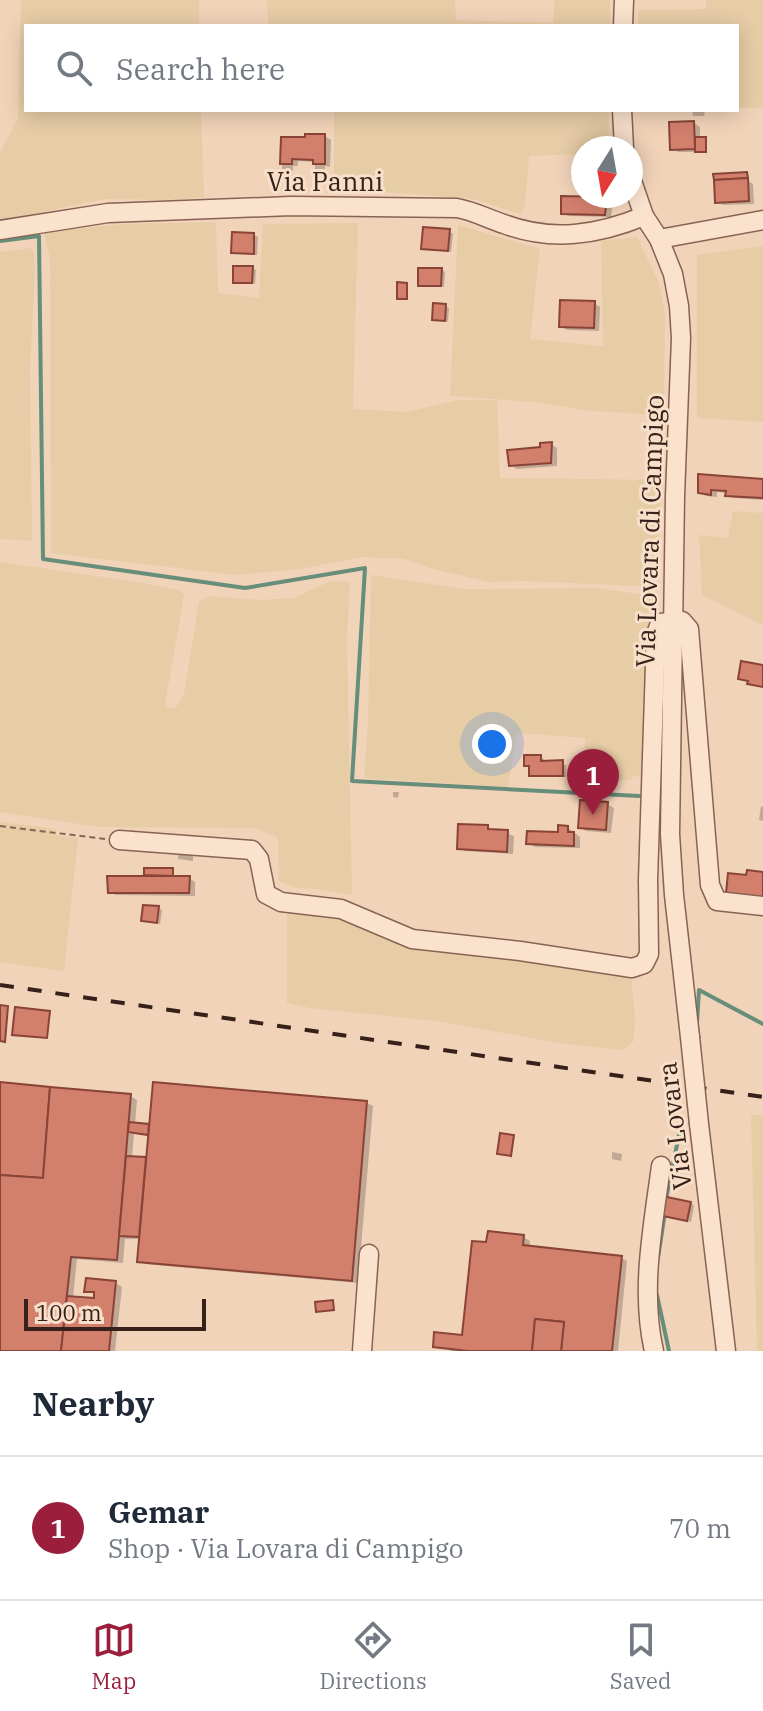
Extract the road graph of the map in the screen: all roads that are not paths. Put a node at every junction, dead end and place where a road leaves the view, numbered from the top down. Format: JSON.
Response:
{"nodes":[{"id":1,"x":624,"y":0,"type":"edge"},
{"id":2,"x":623,"y":24,"type":"edge"},
{"id":3,"x":622,"y":112,"type":"edge"},
{"id":4,"x":623,"y":136,"type":"edge"},
{"id":5,"x":641,"y":208,"type":"edge"},
{"id":6,"x":644,"y":216,"type":"junction"},
{"id":7,"x":763,"y":220,"type":"edge"},
{"id":8,"x":0,"y":230,"type":"edge"},
{"id":9,"x":659,"y":239,"type":"junction"},
{"id":10,"x":672,"y":620,"type":"junction"},
{"id":11,"x":119,"y":840,"type":"road end"},
{"id":12,"x":674,"y":895,"type":"joint"},
{"id":13,"x":763,"y":906,"type":"edge"},
{"id":14,"x":661,"y":1166,"type":"dead end"},
{"id":15,"x":369,"y":1254,"type":"dead end"},
{"id":16,"x":362,"y":1351,"type":"edge"},
{"id":17,"x":654,"y":1351,"type":"edge"},
{"id":18,"x":726,"y":1351,"type":"edge"}],
"edges":[{"from":1,"to":2,"type":"street"},
{"from":3,"to":4,"type":"street"},
{"from":5,"to":6,"type":"street","name":"Via Lovara di Campigo"},
{"from":6,"to":8,"type":"street","name":"Via Panni"},
{"from":6,"to":9,"type":"street","name":"Via Lovara di Campigo"},
{"from":7,"to":9,"type":"street"},
{"from":9,"to":10,"type":"street","name":"Via Lovara di Campigo"},
{"from":10,"to":11,"type":"street"},
{"from":10,"to":12,"type":"street","name":"Via Lovara di Campigo"},
{"from":10,"to":13,"type":"street"},
{"from":12,"to":18,"type":"street","name":"Via Lovara","bridge":true},
{"from":14,"to":17,"type":"street","name":"Via Lovara"},
{"from":15,"to":16,"type":"street"}]}
